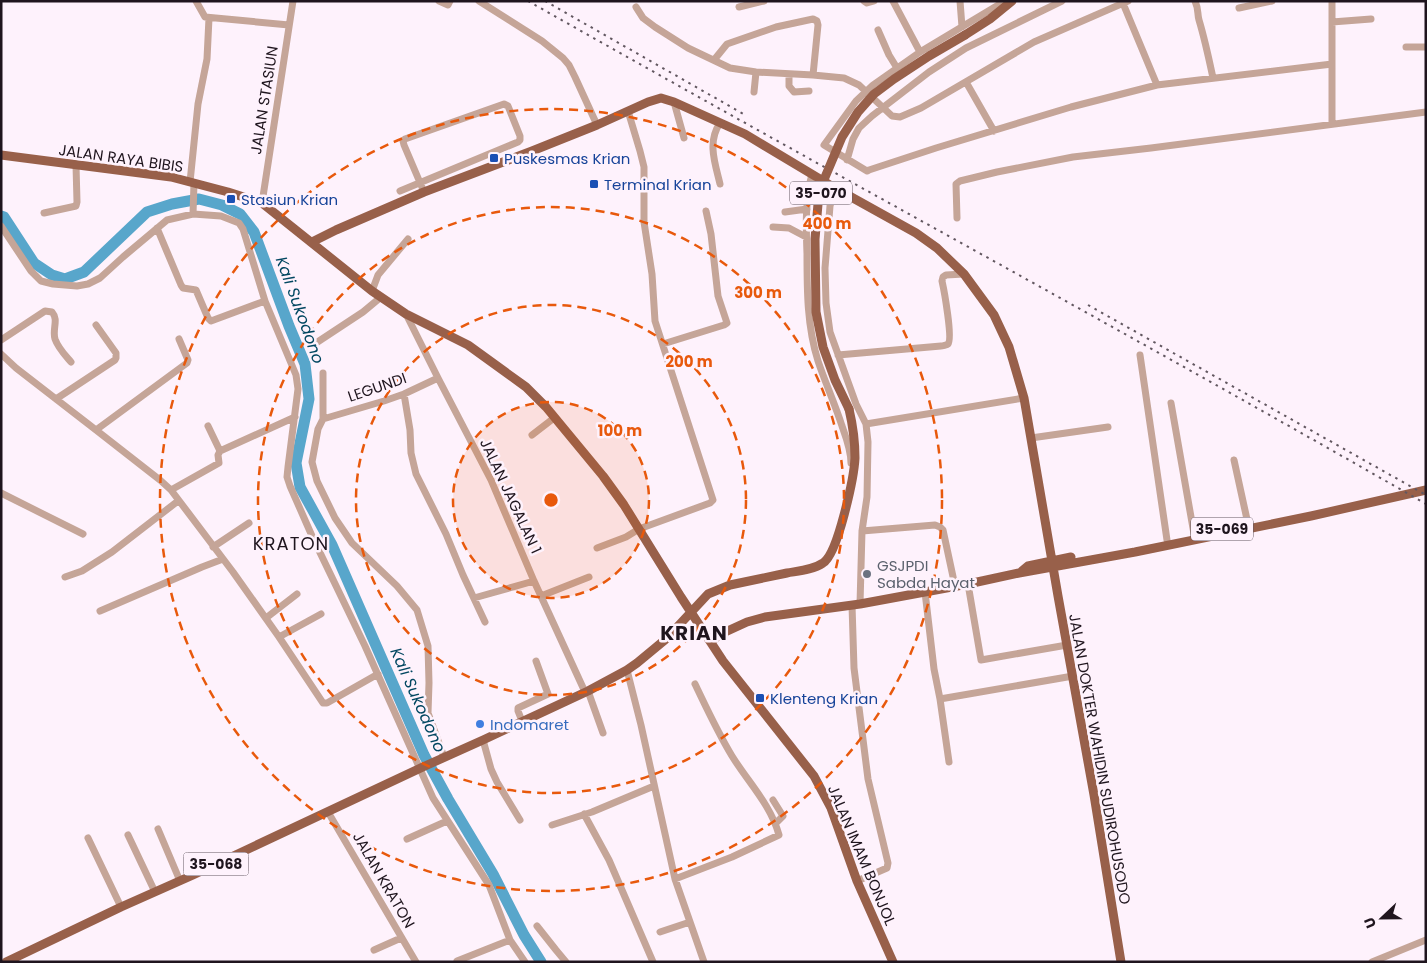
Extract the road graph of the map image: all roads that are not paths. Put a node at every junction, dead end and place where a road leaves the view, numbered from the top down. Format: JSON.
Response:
{"nodes":[{"id":1,"x":196,"y":1,"type":"edge"},
{"id":2,"x":293,"y":1,"type":"edge"},
{"id":3,"x":439,"y":1,"type":"edge"},
{"id":4,"x":450,"y":1,"type":"edge"},
{"id":5,"x":479,"y":1,"type":"edge"},
{"id":6,"x":764,"y":1,"type":"edge"},
{"id":7,"x":864,"y":1,"type":"edge"},
{"id":8,"x":874,"y":1,"type":"edge"},
{"id":9,"x":893,"y":1,"type":"edge"},
{"id":10,"x":960,"y":1,"type":"edge"},
{"id":11,"x":1005,"y":1,"type":"edge"},
{"id":12,"x":1012,"y":1,"type":"edge"},
{"id":13,"x":1062,"y":1,"type":"edge"},
{"id":14,"x":1195,"y":1,"type":"edge"},
{"id":15,"x":1272,"y":1,"type":"edge"},
{"id":16,"x":1332,"y":1,"type":"edge"},
{"id":17,"x":1124,"y":2,"type":"edge"},
{"id":18,"x":1044,"y":5,"type":"edge"},
{"id":19,"x":636,"y":7,"type":"dead end"},
{"id":20,"x":739,"y":7,"type":"dead end"},
{"id":21,"x":1239,"y":8,"type":"dead end"},
{"id":22,"x":209,"y":18,"type":"junction"},
{"id":23,"x":1371,"y":19,"type":"dead end"},
{"id":24,"x":1332,"y":22,"type":"junction"},
{"id":25,"x":289,"y":25,"type":"junction"},
{"id":26,"x":878,"y":30,"type":"dead end"},
{"id":27,"x":964,"y":31,"type":"junction"},
{"id":28,"x":1406,"y":47,"type":"dead end"},
{"id":29,"x":1426,"y":47,"type":"edge"},
{"id":30,"x":920,"y":52,"type":"junction"},
{"id":31,"x":714,"y":60,"type":"junction"},
{"id":32,"x":1332,"y":64,"type":"junction"},
{"id":33,"x":897,"y":68,"type":"junction"},
{"id":34,"x":756,"y":72,"type":"junction"},
{"id":35,"x":789,"y":74,"type":"junction"},
{"id":36,"x":813,"y":75,"type":"junction"},
{"id":37,"x":1213,"y":78,"type":"junction"},
{"id":38,"x":966,"y":82,"type":"junction"},
{"id":39,"x":1157,"y":85,"type":"junction"},
{"id":40,"x":809,"y":91,"type":"dead end"},
{"id":41,"x":754,"y":92,"type":"dead end"},
{"id":42,"x":868,"y":93,"type":"junction"},
{"id":43,"x":674,"y":102,"type":"junction"},
{"id":44,"x":883,"y":108,"type":"junction"},
{"id":45,"x":628,"y":111,"type":"junction"},
{"id":46,"x":1426,"y":112,"type":"edge"},
{"id":47,"x":720,"y":123,"type":"junction"},
{"id":48,"x":1332,"y":124,"type":"junction"},
{"id":49,"x":597,"y":125,"type":"junction"},
{"id":50,"x":994,"y":131,"type":"junction"},
{"id":51,"x":684,"y":138,"type":"dead end"},
{"id":52,"x":1,"y":155,"type":"edge"},
{"id":53,"x":846,"y":158,"type":"junction"},
{"id":54,"x":76,"y":165,"type":"junction"},
{"id":55,"x":815,"y":176,"type":"junction"},
{"id":56,"x":192,"y":182,"type":"junction"},
{"id":57,"x":420,"y":182,"type":"junction"},
{"id":58,"x":720,"y":184,"type":"dead end"},
{"id":59,"x":833,"y":187,"type":"junction"},
{"id":60,"x":400,"y":191,"type":"dead end"},
{"id":61,"x":424,"y":192,"type":"junction"},
{"id":62,"x":262,"y":202,"type":"junction"},
{"id":63,"x":807,"y":209,"type":"junction"},
{"id":64,"x":706,"y":211,"type":"dead end"},
{"id":65,"x":193,"y":212,"type":"junction"},
{"id":66,"x":785,"y":212,"type":"dead end"},
{"id":67,"x":44,"y":213,"type":"dead end"},
{"id":68,"x":957,"y":218,"type":"dead end"},
{"id":69,"x":1,"y":226,"type":"edge"},
{"id":70,"x":773,"y":227,"type":"dead end"},
{"id":71,"x":157,"y":228,"type":"junction"},
{"id":72,"x":806,"y":237,"type":"junction"},
{"id":73,"x":408,"y":239,"type":"dead end"},
{"id":74,"x":312,"y":242,"type":"junction"},
{"id":75,"x":964,"y":274,"type":"junction"},
{"id":76,"x":372,"y":291,"type":"junction"},
{"id":77,"x":381,"y":297,"type":"junction"},
{"id":78,"x":265,"y":300,"type":"junction"},
{"id":79,"x":822,"y":302,"type":"junction"},
{"id":80,"x":808,"y":304,"type":"junction"},
{"id":81,"x":406,"y":314,"type":"junction"},
{"id":82,"x":96,"y":325,"type":"dead end"},
{"id":83,"x":179,"y":339,"type":"dead end"},
{"id":84,"x":1,"y":340,"type":"edge"},
{"id":85,"x":316,"y":343,"type":"dead end"},
{"id":86,"x":663,"y":344,"type":"junction"},
{"id":87,"x":1,"y":354,"type":"edge"},
{"id":88,"x":838,"y":355,"type":"junction"},
{"id":89,"x":1140,"y":355,"type":"dead end"},
{"id":90,"x":71,"y":362,"type":"dead end"},
{"id":91,"x":322,"y":373,"type":"dead end"},
{"id":92,"x":438,"y":378,"type":"junction"},
{"id":93,"x":404,"y":394,"type":"junction"},
{"id":94,"x":1024,"y":398,"type":"junction"},
{"id":95,"x":56,"y":399,"type":"junction"},
{"id":96,"x":1171,"y":403,"type":"dead end"},
{"id":97,"x":294,"y":417,"type":"junction"},
{"id":98,"x":323,"y":418,"type":"junction"},
{"id":99,"x":554,"y":418,"type":"junction"},
{"id":100,"x":866,"y":424,"type":"junction"},
{"id":101,"x":208,"y":426,"type":"dead end"},
{"id":102,"x":1108,"y":427,"type":"dead end"},
{"id":103,"x":96,"y":430,"type":"junction"},
{"id":104,"x":532,"y":435,"type":"dead end"},
{"id":105,"x":1030,"y":438,"type":"junction"},
{"id":106,"x":220,"y":451,"type":"junction"},
{"id":107,"x":1234,"y":460,"type":"dead end"},
{"id":108,"x":1426,"y":484,"type":"edge"},
{"id":109,"x":850,"y":488,"type":"junction"},
{"id":110,"x":171,"y":490,"type":"junction"},
{"id":111,"x":1426,"y":490,"type":"edge"},
{"id":112,"x":1,"y":493,"type":"edge"},
{"id":113,"x":178,"y":501,"type":"junction"},
{"id":114,"x":249,"y":523,"type":"dead end"},
{"id":115,"x":1248,"y":524,"type":"junction"},
{"id":116,"x":639,"y":529,"type":"junction"},
{"id":117,"x":862,"y":531,"type":"junction"},
{"id":118,"x":83,"y":534,"type":"dead end"},
{"id":119,"x":1194,"y":534,"type":"junction"},
{"id":120,"x":1167,"y":540,"type":"junction"},
{"id":121,"x":213,"y":546,"type":"junction"},
{"id":122,"x":597,"y":548,"type":"dead end"},
{"id":123,"x":223,"y":559,"type":"junction"},
{"id":124,"x":1052,"y":564,"type":"junction"},
{"id":125,"x":65,"y":577,"type":"dead end"},
{"id":126,"x":589,"y":577,"type":"dead end"},
{"id":127,"x":534,"y":581,"type":"junction"},
{"id":128,"x":968,"y":584,"type":"junction"},
{"id":129,"x":955,"y":586,"type":"junction"},
{"id":130,"x":925,"y":592,"type":"junction"},
{"id":131,"x":297,"y":594,"type":"dead end"},
{"id":132,"x":541,"y":596,"type":"junction"},
{"id":133,"x":474,"y":598,"type":"junction"},
{"id":134,"x":856,"y":605,"type":"junction"},
{"id":135,"x":100,"y":611,"type":"dead end"},
{"id":136,"x":692,"y":612,"type":"junction"},
{"id":137,"x":321,"y":614,"type":"dead end"},
{"id":138,"x":266,"y":618,"type":"junction"},
{"id":139,"x":485,"y":622,"type":"dead end"},
{"id":140,"x":279,"y":637,"type":"junction"},
{"id":141,"x":711,"y":641,"type":"junction"},
{"id":142,"x":1067,"y":645,"type":"junction"},
{"id":143,"x":536,"y":661,"type":"dead end"},
{"id":144,"x":627,"y":670,"type":"junction"},
{"id":145,"x":378,"y":674,"type":"junction"},
{"id":146,"x":1073,"y":676,"type":"junction"},
{"id":147,"x":695,"y":684,"type":"dead end"},
{"id":148,"x":586,"y":691,"type":"junction"},
{"id":149,"x":940,"y":700,"type":"junction"},
{"id":150,"x":522,"y":722,"type":"junction"},
{"id":151,"x":603,"y":733,"type":"dead end"},
{"id":152,"x":483,"y":740,"type":"junction"},
{"id":153,"x":442,"y":758,"type":"junction"},
{"id":154,"x":949,"y":762,"type":"dead end"},
{"id":155,"x":423,"y":767,"type":"junction"},
{"id":156,"x":654,"y":786,"type":"junction"},
{"id":157,"x":772,"y":800,"type":"dead end"},
{"id":158,"x":328,"y":812,"type":"junction"},
{"id":159,"x":584,"y":814,"type":"junction"},
{"id":160,"x":520,"y":820,"type":"dead end"},
{"id":161,"x":447,"y":821,"type":"junction"},
{"id":162,"x":778,"y":821,"type":"junction"},
{"id":163,"x":552,"y":825,"type":"dead end"},
{"id":164,"x":158,"y":830,"type":"dead end"},
{"id":165,"x":128,"y":835,"type":"dead end"},
{"id":166,"x":88,"y":838,"type":"dead end"},
{"id":167,"x":407,"y":839,"type":"dead end"},
{"id":168,"x":675,"y":879,"type":"junction"},
{"id":169,"x":180,"y":881,"type":"junction"},
{"id":170,"x":857,"y":881,"type":"junction"},
{"id":171,"x":155,"y":892,"type":"junction"},
{"id":172,"x":121,"y":907,"type":"junction"},
{"id":173,"x":690,"y":922,"type":"junction"},
{"id":174,"x":537,"y":926,"type":"dead end"},
{"id":175,"x":660,"y":932,"type":"dead end"},
{"id":176,"x":402,"y":938,"type":"junction"},
{"id":177,"x":510,"y":940,"type":"junction"},
{"id":178,"x":1426,"y":940,"type":"edge"},
{"id":179,"x":374,"y":950,"type":"dead end"},
{"id":180,"x":457,"y":961,"type":"edge"},
{"id":181,"x":6,"y":962,"type":"edge"},
{"id":182,"x":416,"y":962,"type":"edge"},
{"id":183,"x":525,"y":962,"type":"edge"},
{"id":184,"x":566,"y":962,"type":"edge"},
{"id":185,"x":653,"y":962,"type":"edge"},
{"id":186,"x":704,"y":962,"type":"edge"},
{"id":187,"x":893,"y":962,"type":"edge"},
{"id":188,"x":1121,"y":962,"type":"edge"},
{"id":189,"x":1372,"y":962,"type":"edge"}],
"edges":[{"from":1,"to":22,"type":"street"},
{"from":2,"to":25,"type":"street","name":"JALAN STASIUN"},
{"from":3,"to":4,"type":"street"},
{"from":5,"to":49,"type":"street"},
{"from":6,"to":20,"type":"street"},
{"from":7,"to":8,"type":"street"},
{"from":9,"to":30,"type":"street"},
{"from":10,"to":27,"type":"street"},
{"from":11,"to":27,"type":"street"},
{"from":12,"to":27,"type":"main road","number":"35-070"},
{"from":13,"to":18,"type":"street"},
{"from":14,"to":37,"type":"street"},
{"from":15,"to":21,"type":"street"},
{"from":16,"to":24,"type":"street"},
{"from":17,"to":38,"type":"street"},
{"from":17,"to":39,"type":"street"},
{"from":18,"to":44,"type":"street"},
{"from":19,"to":31,"type":"street"},
{"from":22,"to":25,"type":"street"},
{"from":22,"to":56,"type":"street"},
{"from":23,"to":24,"type":"street"},
{"from":24,"to":32,"type":"street"},
{"from":25,"to":62,"type":"street","name":"JALAN STASIUN"},
{"from":26,"to":33,"type":"street"},
{"from":27,"to":30,"type":"street"},
{"from":27,"to":109,"type":"main road","number":"35-070","bridge":true},
{"from":28,"to":29,"type":"street"},
{"from":30,"to":33,"type":"street"},
{"from":31,"to":34,"type":"street"},
{"from":31,"to":36,"type":"street"},
{"from":32,"to":37,"type":"street"},
{"from":32,"to":48,"type":"street"},
{"from":33,"to":42,"type":"street"},
{"from":34,"to":35,"type":"street"},
{"from":34,"to":41,"type":"street"},
{"from":35,"to":36,"type":"street"},
{"from":35,"to":40,"type":"street"},
{"from":36,"to":42,"type":"street"},
{"from":37,"to":39,"type":"street"},
{"from":38,"to":44,"type":"street"},
{"from":38,"to":50,"type":"street"},
{"from":39,"to":50,"type":"street"},
{"from":42,"to":44,"type":"street","bridge":true},
{"from":42,"to":53,"type":"street"},
{"from":43,"to":45,"type":"main road"},
{"from":43,"to":47,"type":"main road","name":"JALAN DOKTER WAHIDIN SUDIROHUSODO"},
{"from":43,"to":51,"type":"street"},
{"from":44,"to":53,"type":"street"},
{"from":45,"to":49,"type":"main road"},
{"from":45,"to":86,"type":"street"},
{"from":46,"to":48,"type":"street"},
{"from":47,"to":55,"type":"main road","name":"JALAN DOKTER WAHIDIN SUDIROHUSODO"},
{"from":47,"to":58,"type":"street"},
{"from":48,"to":68,"type":"street"},
{"from":49,"to":61,"type":"main road"},
{"from":50,"to":53,"type":"street"},
{"from":52,"to":54,"type":"main road","name":"JALAN RAYA BIBIS"},
{"from":54,"to":56,"type":"main road","name":"JALAN RAYA BIBIS"},
{"from":54,"to":67,"type":"street"},
{"from":55,"to":59,"type":"main road","name":"JALAN DOKTER WAHIDIN SUDIROHUSODO"},
{"from":55,"to":63,"type":"street"},
{"from":56,"to":62,"type":"main road","name":"JALAN RAYA BIBIS"},
{"from":56,"to":65,"type":"street"},
{"from":57,"to":57,"type":"street"},
{"from":57,"to":60,"type":"street"},
{"from":57,"to":61,"type":"street"},
{"from":59,"to":75,"type":"main road","name":"JALAN DOKTER WAHIDIN SUDIROHUSODO"},
{"from":59,"to":79,"type":"street"},
{"from":61,"to":74,"type":"main road"},
{"from":62,"to":74,"type":"main road","name":"JALAN RAYA BIBIS"},
{"from":63,"to":66,"type":"street"},
{"from":63,"to":72,"type":"street"},
{"from":64,"to":86,"type":"street"},
{"from":65,"to":71,"type":"street"},
{"from":65,"to":78,"type":"street"},
{"from":69,"to":71,"type":"street"},
{"from":70,"to":72,"type":"street"},
{"from":71,"to":78,"type":"street"},
{"from":72,"to":80,"type":"street"},
{"from":73,"to":76,"type":"street"},
{"from":74,"to":76,"type":"main road","name":"JALAN RAYA BIBIS"},
{"from":75,"to":88,"type":"street"},
{"from":75,"to":94,"type":"main road","name":"JALAN DOKTER WAHIDIN SUDIROHUSODO"},
{"from":76,"to":77,"type":"main road","name":"JALAN RAYA BIBIS"},
{"from":77,"to":81,"type":"main road","name":"JALAN RAYA BIBIS"},
{"from":77,"to":85,"type":"street"},
{"from":78,"to":97,"type":"street"},
{"from":79,"to":80,"type":"street"},
{"from":79,"to":88,"type":"street"},
{"from":80,"to":109,"type":"street"},
{"from":81,"to":92,"type":"street","name":"JALAN JAGALAN 1"},
{"from":81,"to":99,"type":"main road","name":"JALAN RAYA BIBIS"},
{"from":82,"to":95,"type":"street"},
{"from":83,"to":103,"type":"street"},
{"from":84,"to":90,"type":"street"},
{"from":86,"to":116,"type":"street"},
{"from":87,"to":95,"type":"street"},
{"from":88,"to":100,"type":"street"},
{"from":89,"to":120,"type":"street"},
{"from":91,"to":98,"type":"street"},
{"from":92,"to":93,"type":"street","name":"LEGUNDI"},
{"from":92,"to":127,"type":"street","name":"JALAN JAGALAN 1"},
{"from":93,"to":98,"type":"street","name":"LEGUNDI"},
{"from":93,"to":133,"type":"street"},
{"from":94,"to":100,"type":"street"},
{"from":94,"to":105,"type":"main road","name":"JALAN DOKTER WAHIDIN SUDIROHUSODO"},
{"from":95,"to":103,"type":"street"},
{"from":96,"to":119,"type":"street"},
{"from":97,"to":106,"type":"street"},
{"from":97,"to":145,"type":"street"},
{"from":98,"to":153,"type":"street"},
{"from":99,"to":104,"type":"street"},
{"from":99,"to":116,"type":"main road","name":"JALAN IMAM BONJOL"},
{"from":100,"to":117,"type":"street"},
{"from":101,"to":106,"type":"street"},
{"from":102,"to":105,"type":"street"},
{"from":103,"to":110,"type":"street"},
{"from":105,"to":124,"type":"main road","name":"JALAN DOKTER WAHIDIN SUDIROHUSODO"},
{"from":106,"to":110,"type":"street"},
{"from":107,"to":115,"type":"street"},
{"from":108,"to":115,"type":"main road","number":"35-069"},
{"from":109,"to":136,"type":"main road","number":"35-070"},
{"from":110,"to":113,"type":"street"},
{"from":111,"to":124,"type":"main road","number":"35-069"},
{"from":112,"to":118,"type":"street"},
{"from":113,"to":121,"type":"street"},
{"from":113,"to":125,"type":"street"},
{"from":114,"to":121,"type":"street"},
{"from":115,"to":119,"type":"main road","number":"35-069"},
{"from":116,"to":122,"type":"street"},
{"from":116,"to":136,"type":"main road","name":"JALAN IMAM BONJOL"},
{"from":117,"to":129,"type":"street"},
{"from":117,"to":134,"type":"street"},
{"from":119,"to":120,"type":"main road","number":"35-069"},
{"from":120,"to":124,"type":"main road","number":"35-069"},
{"from":121,"to":123,"type":"street"},
{"from":123,"to":135,"type":"street"},
{"from":123,"to":138,"type":"street"},
{"from":124,"to":128,"type":"main road","number":"35-069"},
{"from":124,"to":142,"type":"main road","name":"JALAN DOKTER WAHIDIN SUDIROHUSODO"},
{"from":126,"to":132,"type":"street"},
{"from":127,"to":132,"type":"street","name":"JALAN JAGALAN 1"},
{"from":127,"to":133,"type":"street"},
{"from":128,"to":129,"type":"main road","number":"35-069"},
{"from":128,"to":142,"type":"street"},
{"from":129,"to":130,"type":"main road","number":"35-069"},
{"from":130,"to":134,"type":"main road","number":"35-069"},
{"from":130,"to":149,"type":"street"},
{"from":131,"to":138,"type":"street"},
{"from":132,"to":148,"type":"street","name":"JALAN JAGALAN 1"},
{"from":133,"to":139,"type":"street"},
{"from":134,"to":141,"type":"main road","number":"35-069"},
{"from":134,"to":170,"type":"street"},
{"from":136,"to":141,"type":"main road","name":"JALAN IMAM BONJOL"},
{"from":136,"to":144,"type":"main road","number":"35-068"},
{"from":137,"to":140,"type":"street"},
{"from":138,"to":140,"type":"street"},
{"from":140,"to":145,"type":"street"},
{"from":141,"to":170,"type":"main road","name":"JALAN IMAM BONJOL"},
{"from":142,"to":146,"type":"main road","name":"JALAN DOKTER WAHIDIN SUDIROHUSODO"},
{"from":143,"to":150,"type":"street"},
{"from":144,"to":148,"type":"main road","number":"35-068"},
{"from":144,"to":156,"type":"street"},
{"from":145,"to":155,"type":"street"},
{"from":146,"to":149,"type":"street"},
{"from":146,"to":188,"type":"main road","name":"JALAN DOKTER WAHIDIN SUDIROHUSODO"},
{"from":147,"to":162,"type":"street"},
{"from":148,"to":150,"type":"main road","number":"35-068"},
{"from":148,"to":151,"type":"street","name":"JALAN JAGALAN 1"},
{"from":149,"to":154,"type":"street"},
{"from":150,"to":152,"type":"main road","number":"35-068"},
{"from":152,"to":153,"type":"main road","number":"35-068"},
{"from":152,"to":160,"type":"street"},
{"from":153,"to":155,"type":"main road","number":"35-068"},
{"from":155,"to":158,"type":"main road","number":"35-068"},
{"from":155,"to":161,"type":"street"},
{"from":156,"to":159,"type":"street"},
{"from":156,"to":168,"type":"street"},
{"from":157,"to":162,"type":"street"},
{"from":158,"to":169,"type":"main road","number":"35-068"},
{"from":158,"to":176,"type":"street","name":"JALAN KRATON"},
{"from":159,"to":163,"type":"street"},
{"from":159,"to":185,"type":"street"},
{"from":161,"to":167,"type":"street"},
{"from":161,"to":177,"type":"street"},
{"from":162,"to":168,"type":"street"},
{"from":164,"to":169,"type":"street"},
{"from":165,"to":171,"type":"street"},
{"from":166,"to":172,"type":"street"},
{"from":168,"to":173,"type":"street"},
{"from":169,"to":171,"type":"main road","number":"35-068"},
{"from":170,"to":187,"type":"main road","name":"JALAN IMAM BONJOL"},
{"from":171,"to":172,"type":"main road","number":"35-068"},
{"from":172,"to":181,"type":"main road","number":"35-068"},
{"from":173,"to":175,"type":"street"},
{"from":173,"to":186,"type":"street"},
{"from":174,"to":184,"type":"street"},
{"from":176,"to":179,"type":"street"},
{"from":176,"to":182,"type":"street","name":"JALAN KRATON"},
{"from":177,"to":180,"type":"street"},
{"from":177,"to":183,"type":"street"},
{"from":178,"to":189,"type":"street"}]}
